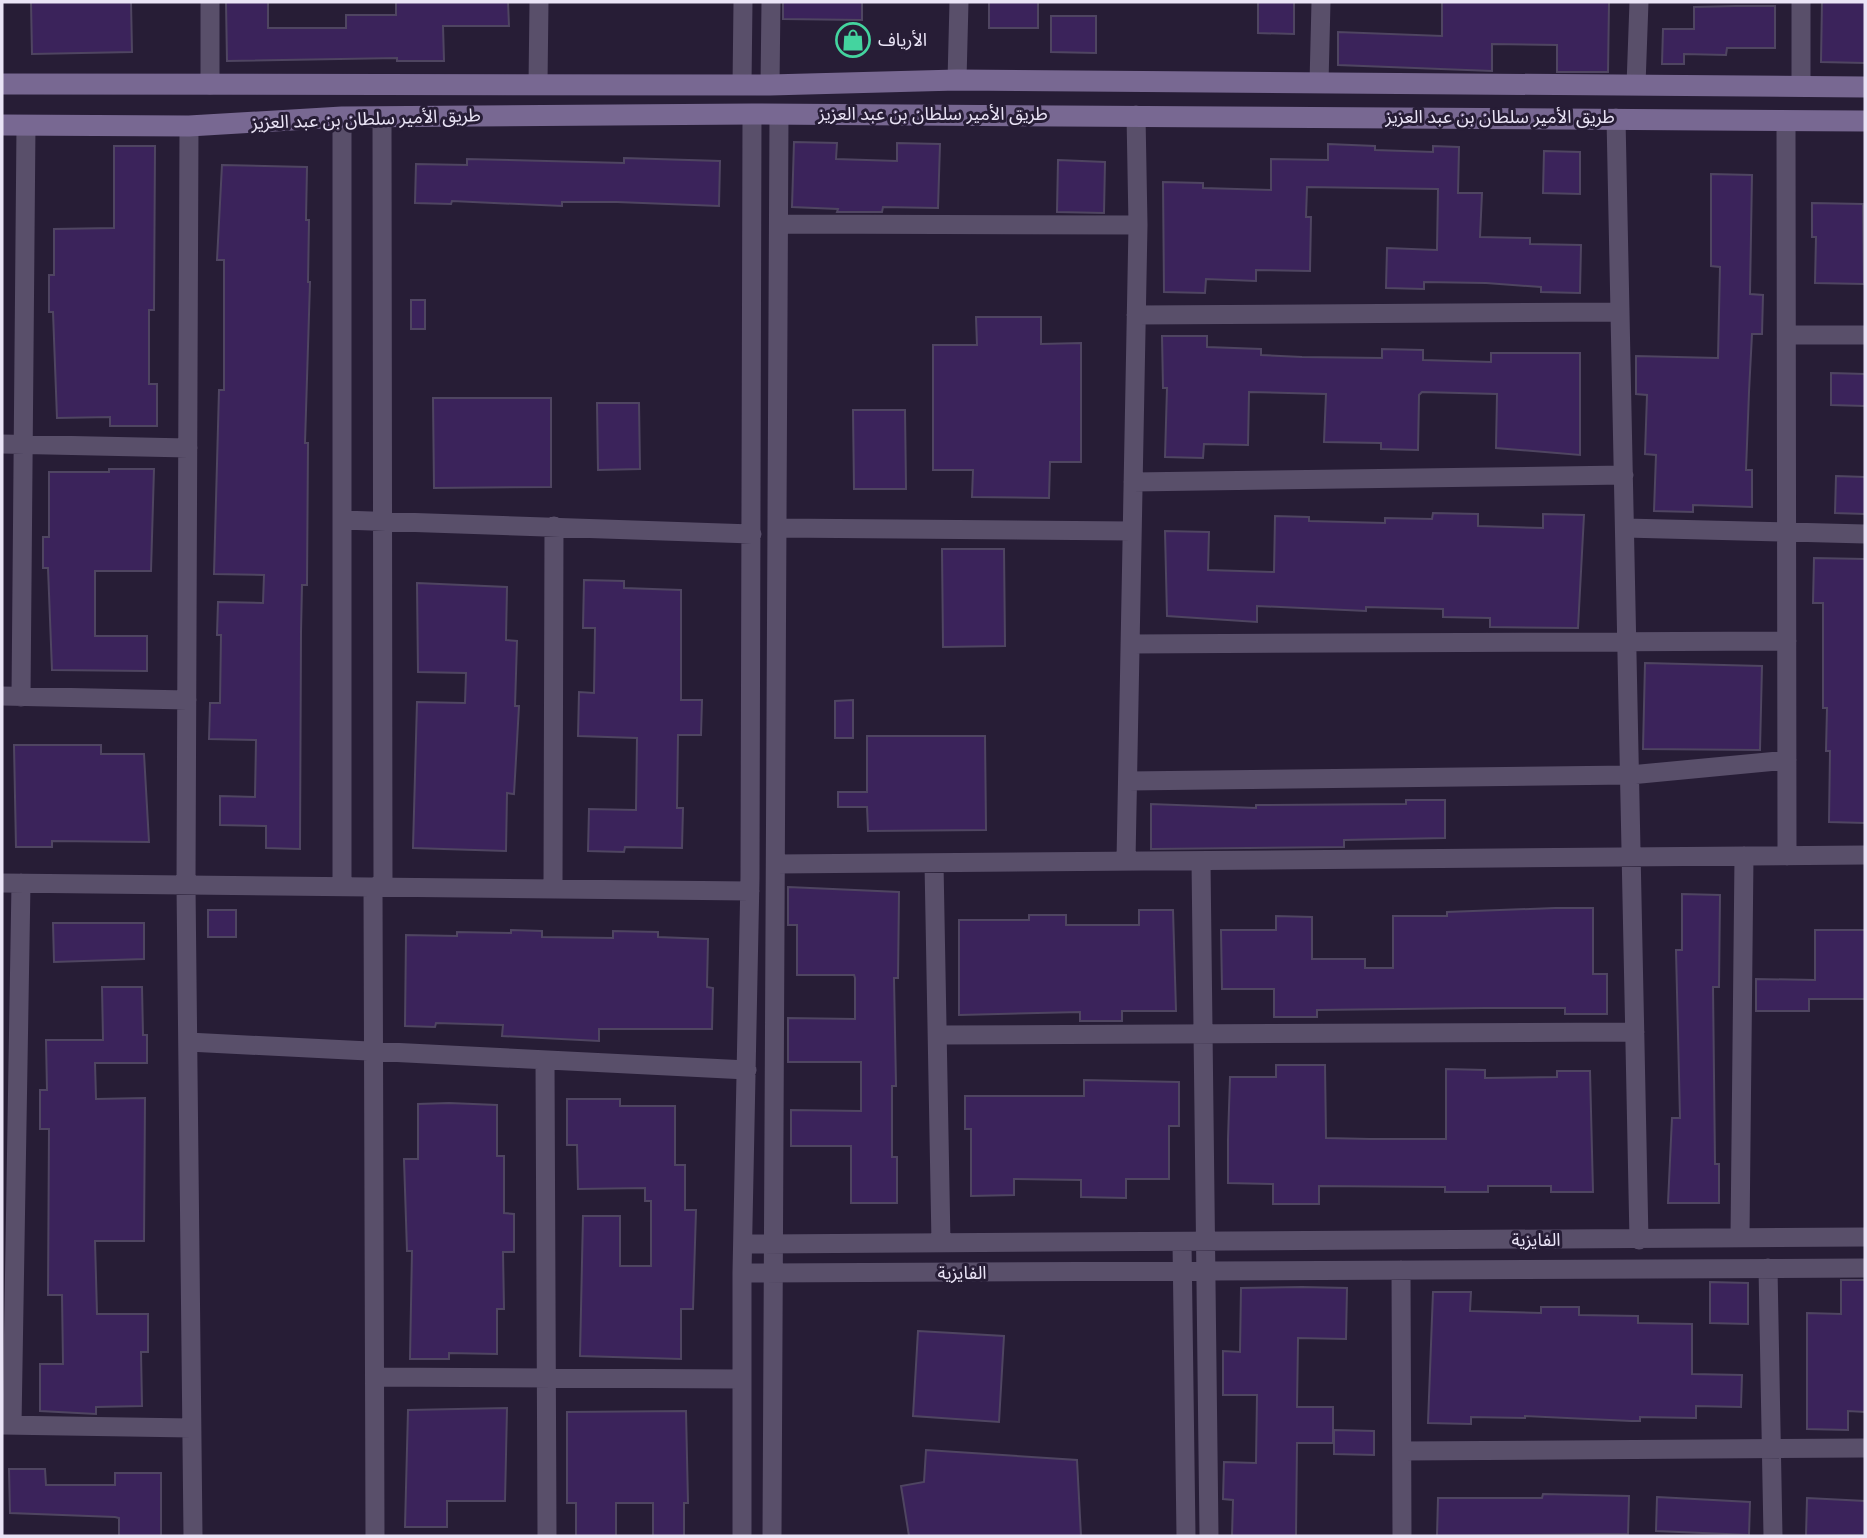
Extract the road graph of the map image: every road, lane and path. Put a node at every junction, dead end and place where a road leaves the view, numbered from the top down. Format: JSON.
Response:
{"nodes":[{"id":1,"x":210,"y":2,"type":"edge"},
{"id":2,"x":539,"y":2,"type":"edge"},
{"id":3,"x":743,"y":2,"type":"edge"},
{"id":4,"x":771,"y":2,"type":"edge"},
{"id":5,"x":958,"y":2,"type":"edge"},
{"id":6,"x":1321,"y":2,"type":"edge"},
{"id":7,"x":1639,"y":2,"type":"edge"},
{"id":8,"x":1801,"y":2,"type":"edge"},
{"id":9,"x":957,"y":80,"type":"junction"},
{"id":10,"x":1319,"y":83,"type":"junction"},
{"id":11,"x":2,"y":85,"type":"edge"},
{"id":12,"x":210,"y":85,"type":"junction"},
{"id":13,"x":538,"y":85,"type":"junction"},
{"id":14,"x":742,"y":85,"type":"junction"},
{"id":15,"x":770,"y":85,"type":"junction"},
{"id":16,"x":1636,"y":85,"type":"junction"},
{"id":17,"x":1801,"y":87,"type":"junction"},
{"id":18,"x":1865,"y":87,"type":"edge"},
{"id":19,"x":752,"y":114,"type":"junction"},
{"id":20,"x":779,"y":114,"type":"junction"},
{"id":21,"x":1136,"y":115,"type":"junction"},
{"id":22,"x":342,"y":117,"type":"junction"},
{"id":23,"x":382,"y":117,"type":"junction"},
{"id":24,"x":1616,"y":118,"type":"junction"},
{"id":25,"x":1786,"y":120,"type":"junction"},
{"id":26,"x":1865,"y":121,"type":"edge"},
{"id":27,"x":2,"y":125,"type":"edge"},
{"id":28,"x":26,"y":125,"type":"junction"},
{"id":29,"x":189,"y":126,"type":"junction"},
{"id":30,"x":779,"y":224,"type":"junction"},
{"id":31,"x":1138,"y":225,"type":"junction"},
{"id":32,"x":1620,"y":312,"type":"junction"},
{"id":33,"x":1136,"y":315,"type":"junction"},
{"id":34,"x":1787,"y":335,"type":"junction"},
{"id":35,"x":1865,"y":335,"type":"edge"},
{"id":36,"x":2,"y":443,"type":"edge"},
{"id":37,"x":25,"y":444,"type":"junction"},
{"id":38,"x":188,"y":448,"type":"junction"},
{"id":39,"x":1624,"y":475,"type":"junction"},
{"id":40,"x":1133,"y":482,"type":"junction"},
{"id":41,"x":342,"y":520,"type":"junction"},
{"id":42,"x":383,"y":520,"type":"junction"},
{"id":43,"x":554,"y":526,"type":"junction"},
{"id":44,"x":778,"y":528,"type":"junction"},
{"id":45,"x":1625,"y":528,"type":"junction"},
{"id":46,"x":1132,"y":531,"type":"junction"},
{"id":47,"x":1787,"y":531,"type":"junction"},
{"id":48,"x":752,"y":534,"type":"junction"},
{"id":49,"x":1865,"y":534,"type":"edge"},
{"id":50,"x":1787,"y":641,"type":"junction"},
{"id":51,"x":1627,"y":643,"type":"junction"},
{"id":52,"x":1130,"y":644,"type":"junction"},
{"id":53,"x":11,"y":696,"type":"edge"},
{"id":54,"x":187,"y":700,"type":"junction"},
{"id":55,"x":1787,"y":760,"type":"junction"},
{"id":56,"x":1630,"y":775,"type":"junction"},
{"id":57,"x":1128,"y":781,"type":"junction"},
{"id":58,"x":1865,"y":855,"type":"edge"},
{"id":59,"x":1744,"y":856,"type":"junction"},
{"id":60,"x":1787,"y":856,"type":"junction"},
{"id":61,"x":1631,"y":857,"type":"junction"},
{"id":62,"x":1201,"y":860,"type":"junction"},
{"id":63,"x":1126,"y":861,"type":"junction"},
{"id":64,"x":934,"y":863,"type":"junction"},
{"id":65,"x":776,"y":864,"type":"junction"},
{"id":66,"x":11,"y":883,"type":"edge"},
{"id":67,"x":186,"y":885,"type":"junction"},
{"id":68,"x":342,"y":886,"type":"junction"},
{"id":69,"x":378,"y":887,"type":"junction"},
{"id":70,"x":553,"y":888,"type":"junction"},
{"id":71,"x":750,"y":891,"type":"junction"},
{"id":72,"x":1635,"y":1032,"type":"junction"},
{"id":73,"x":1202,"y":1034,"type":"junction"},
{"id":74,"x":937,"y":1035,"type":"junction"},
{"id":75,"x":188,"y":1042,"type":"junction"},
{"id":76,"x":374,"y":1053,"type":"junction"},
{"id":77,"x":545,"y":1060,"type":"junction"},
{"id":78,"x":747,"y":1070,"type":"junction"},
{"id":79,"x":1740,"y":1237,"type":"junction"},
{"id":80,"x":1865,"y":1237,"type":"edge"},
{"id":81,"x":1639,"y":1240,"type":"junction"},
{"id":82,"x":1182,"y":1242,"type":"junction"},
{"id":83,"x":1206,"y":1242,"type":"junction"},
{"id":84,"x":941,"y":1243,"type":"junction"},
{"id":85,"x":744,"y":1244,"type":"junction"},
{"id":86,"x":774,"y":1244,"type":"junction"},
{"id":87,"x":1768,"y":1268,"type":"junction"},
{"id":88,"x":1865,"y":1268,"type":"edge"},
{"id":89,"x":1206,"y":1270,"type":"junction"},
{"id":90,"x":1402,"y":1270,"type":"junction"},
{"id":91,"x":742,"y":1273,"type":"junction"},
{"id":92,"x":775,"y":1273,"type":"junction"},
{"id":93,"x":1183,"y":1273,"type":"junction"},
{"id":94,"x":375,"y":1377,"type":"junction"},
{"id":95,"x":547,"y":1377,"type":"junction"},
{"id":96,"x":742,"y":1379,"type":"junction"},
{"id":97,"x":7,"y":1425,"type":"edge"},
{"id":98,"x":191,"y":1429,"type":"junction"},
{"id":99,"x":1865,"y":1448,"type":"edge"},
{"id":100,"x":1402,"y":1451,"type":"junction"},
{"id":101,"x":1771,"y":1451,"type":"junction"},
{"id":102,"x":193,"y":1536,"type":"edge"},
{"id":103,"x":375,"y":1536,"type":"edge"},
{"id":104,"x":547,"y":1536,"type":"edge"},
{"id":105,"x":742,"y":1536,"type":"edge"},
{"id":106,"x":772,"y":1536,"type":"edge"},
{"id":107,"x":1186,"y":1536,"type":"edge"},
{"id":108,"x":1209,"y":1536,"type":"edge"},
{"id":109,"x":1402,"y":1536,"type":"edge"},
{"id":110,"x":1773,"y":1536,"type":"edge"}],
"edges":[{"from":1,"to":12,"type":"street"},
{"from":2,"to":13,"type":"street"},
{"from":3,"to":14,"type":"street"},
{"from":4,"to":15,"type":"street"},
{"from":5,"to":9,"type":"street"},
{"from":6,"to":10,"type":"street"},
{"from":7,"to":16,"type":"street"},
{"from":8,"to":17,"type":"street"},
{"from":9,"to":10,"type":"main road","name":"طريق الأمير سلطان بن عبد العزيز"},
{"from":9,"to":15,"type":"main road","name":"طريق الأمير سلطان بن عبد العزيز"},
{"from":10,"to":16,"type":"main road","name":"طريق الأمير سلطان بن عبد العزيز"},
{"from":11,"to":12,"type":"main road","name":"طريق الأمير سلطان بن عبد العزيز"},
{"from":12,"to":13,"type":"main road","name":"طريق الأمير سلطان بن عبد العزيز"},
{"from":13,"to":14,"type":"main road","name":"طريق الأمير سلطان بن عبد العزيز"},
{"from":14,"to":15,"type":"main road","name":"طريق الأمير سلطان بن عبد العزيز"},
{"from":16,"to":17,"type":"main road","name":"طريق الأمير سلطان بن عبد العزيز"},
{"from":17,"to":18,"type":"main road","name":"طريق الأمير سلطان بن عبد العزيز"},
{"from":19,"to":20,"type":"main road","name":"طريق الأمير سلطان بن عبد العزيز"},
{"from":19,"to":23,"type":"main road","name":"طريق الأمير سلطان بن عبد العزيز"},
{"from":19,"to":48,"type":"street"},
{"from":20,"to":21,"type":"main road","name":"طريق الأمير سلطان بن عبد العزيز"},
{"from":20,"to":30,"type":"street"},
{"from":21,"to":24,"type":"main road","name":"طريق الأمير سلطان بن عبد العزيز"},
{"from":21,"to":31,"type":"street"},
{"from":22,"to":23,"type":"main road","name":"طريق الأمير سلطان بن عبد العزيز"},
{"from":22,"to":29,"type":"main road","name":"طريق الأمير سلطان بن عبد العزيز"},
{"from":22,"to":41,"type":"street"},
{"from":23,"to":42,"type":"street"},
{"from":24,"to":25,"type":"main road","name":"طريق الأمير سلطان بن عبد العزيز"},
{"from":24,"to":32,"type":"street"},
{"from":25,"to":26,"type":"main road","name":"طريق الأمير سلطان بن عبد العزيز"},
{"from":25,"to":34,"type":"street"},
{"from":27,"to":28,"type":"main road","name":"طريق الأمير سلطان بن عبد العزيز"},
{"from":28,"to":29,"type":"main road","name":"طريق الأمير سلطان بن عبد العزيز"},
{"from":28,"to":37,"type":"street"},
{"from":29,"to":38,"type":"street"},
{"from":30,"to":31,"type":"street"},
{"from":30,"to":44,"type":"street"},
{"from":31,"to":33,"type":"street"},
{"from":32,"to":33,"type":"street"},
{"from":32,"to":39,"type":"street"},
{"from":33,"to":40,"type":"street"},
{"from":34,"to":35,"type":"street"},
{"from":34,"to":47,"type":"street"},
{"from":36,"to":37,"type":"street"},
{"from":37,"to":38,"type":"street"},
{"from":37,"to":53,"type":"street"},
{"from":38,"to":54,"type":"street"},
{"from":39,"to":40,"type":"street"},
{"from":39,"to":45,"type":"street"},
{"from":40,"to":46,"type":"street"},
{"from":41,"to":42,"type":"street"},
{"from":41,"to":68,"type":"street"},
{"from":42,"to":43,"type":"street"},
{"from":42,"to":69,"type":"street"},
{"from":43,"to":48,"type":"street"},
{"from":43,"to":70,"type":"street"},
{"from":44,"to":46,"type":"street"},
{"from":44,"to":65,"type":"street"},
{"from":45,"to":47,"type":"street"},
{"from":45,"to":51,"type":"street"},
{"from":46,"to":52,"type":"street"},
{"from":47,"to":49,"type":"street"},
{"from":47,"to":50,"type":"street"},
{"from":48,"to":71,"type":"street"},
{"from":50,"to":51,"type":"street"},
{"from":50,"to":55,"type":"street"},
{"from":51,"to":52,"type":"street"},
{"from":51,"to":56,"type":"street"},
{"from":52,"to":57,"type":"street"},
{"from":53,"to":54,"type":"street"},
{"from":54,"to":67,"type":"street"},
{"from":55,"to":56,"type":"street"},
{"from":55,"to":60,"type":"street"},
{"from":56,"to":57,"type":"street"},
{"from":56,"to":61,"type":"street"},
{"from":57,"to":63,"type":"street"},
{"from":58,"to":60,"type":"street"},
{"from":59,"to":60,"type":"street"},
{"from":59,"to":61,"type":"street"},
{"from":59,"to":79,"type":"street"},
{"from":61,"to":62,"type":"street"},
{"from":61,"to":72,"type":"street"},
{"from":62,"to":63,"type":"street"},
{"from":62,"to":73,"type":"street"},
{"from":63,"to":64,"type":"street"},
{"from":64,"to":65,"type":"street"},
{"from":64,"to":74,"type":"street"},
{"from":65,"to":86,"type":"street"},
{"from":66,"to":67,"type":"street"},
{"from":66,"to":97,"type":"street"},
{"from":67,"to":68,"type":"street"},
{"from":67,"to":75,"type":"street"},
{"from":68,"to":69,"type":"street"},
{"from":69,"to":70,"type":"street"},
{"from":69,"to":76,"type":"street"},
{"from":70,"to":71,"type":"street"},
{"from":71,"to":78,"type":"street"},
{"from":72,"to":73,"type":"street"},
{"from":72,"to":81,"type":"street"},
{"from":73,"to":74,"type":"street"},
{"from":73,"to":83,"type":"street"},
{"from":74,"to":84,"type":"street"},
{"from":75,"to":76,"type":"street"},
{"from":75,"to":98,"type":"street"},
{"from":76,"to":77,"type":"street"},
{"from":76,"to":94,"type":"street"},
{"from":77,"to":78,"type":"street"},
{"from":77,"to":95,"type":"street"},
{"from":78,"to":85,"type":"street"},
{"from":79,"to":80,"type":"street","name":"الفايزية"},
{"from":79,"to":81,"type":"street","name":"الفايزية"},
{"from":81,"to":83,"type":"street","name":"الفايزية"},
{"from":82,"to":83,"type":"street","name":"الفايزية"},
{"from":82,"to":84,"type":"street","name":"الفايزية"},
{"from":82,"to":93,"type":"street"},
{"from":83,"to":89,"type":"street"},
{"from":84,"to":86,"type":"street","name":"الفايزية"},
{"from":85,"to":86,"type":"street","name":"الفايزية"},
{"from":85,"to":91,"type":"street"},
{"from":86,"to":92,"type":"street"},
{"from":87,"to":88,"type":"street","name":"الفايزية"},
{"from":87,"to":90,"type":"street","name":"الفايزية"},
{"from":87,"to":101,"type":"street"},
{"from":89,"to":90,"type":"street","name":"الفايزية"},
{"from":89,"to":93,"type":"street","name":"الفايزية"},
{"from":89,"to":108,"type":"street"},
{"from":90,"to":100,"type":"street"},
{"from":91,"to":92,"type":"street","name":"الفايزية"},
{"from":91,"to":96,"type":"street"},
{"from":92,"to":93,"type":"street","name":"الفايزية"},
{"from":92,"to":106,"type":"street"},
{"from":93,"to":107,"type":"street"},
{"from":94,"to":95,"type":"street"},
{"from":94,"to":103,"type":"street"},
{"from":95,"to":96,"type":"street"},
{"from":95,"to":104,"type":"street"},
{"from":96,"to":105,"type":"street"},
{"from":97,"to":98,"type":"street"},
{"from":98,"to":102,"type":"street"},
{"from":99,"to":101,"type":"street"},
{"from":100,"to":101,"type":"street"},
{"from":100,"to":109,"type":"street"},
{"from":101,"to":110,"type":"street"}]}
